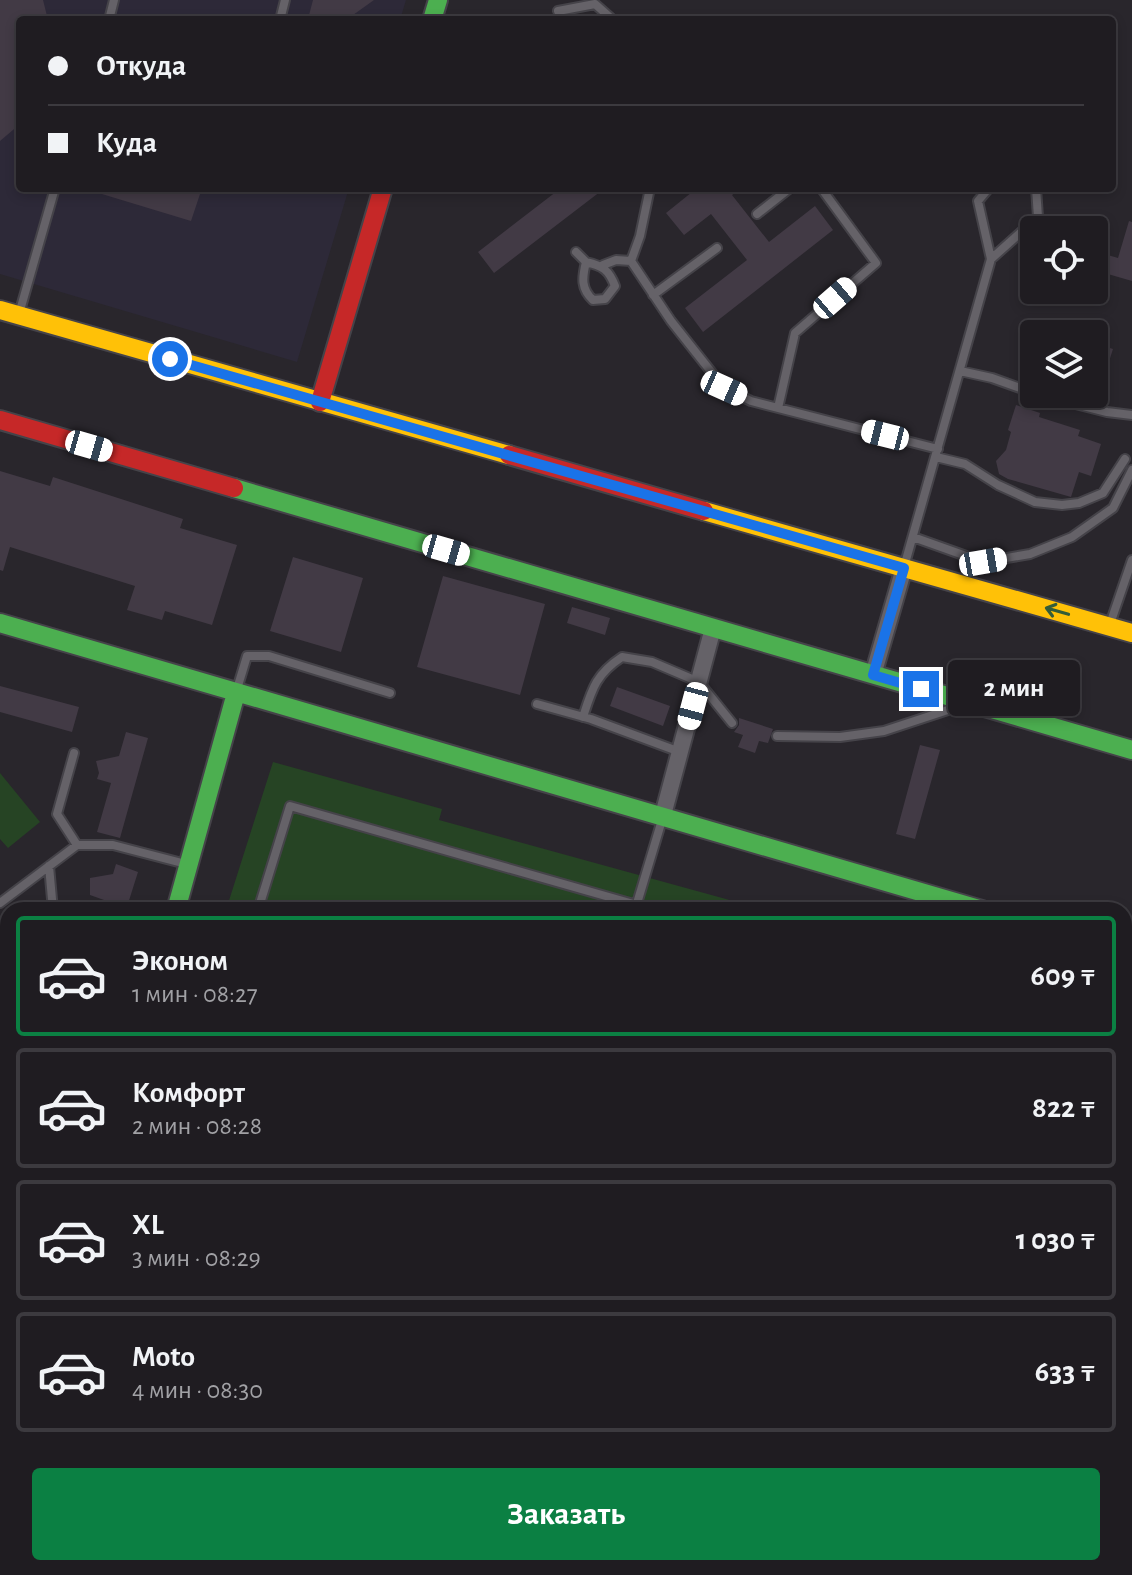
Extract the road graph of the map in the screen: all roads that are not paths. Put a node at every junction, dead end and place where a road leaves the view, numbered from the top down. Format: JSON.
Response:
{"nodes":[{"id":1,"x":558,"y":11,"type":"dead end"},
{"id":2,"x":608,"y":16,"type":"edge"},
{"id":3,"x":54,"y":192,"type":"edge"},
{"id":4,"x":382,"y":192,"type":"edge"},
{"id":5,"x":649,"y":192,"type":"edge"},
{"id":6,"x":785,"y":192,"type":"edge"},
{"id":7,"x":824,"y":192,"type":"edge"},
{"id":8,"x":986,"y":192,"type":"edge"},
{"id":9,"x":1036,"y":192,"type":"edge"},
{"id":10,"x":757,"y":214,"type":"dead end"},
{"id":11,"x":717,"y":248,"type":"dead end"},
{"id":12,"x":576,"y":252,"type":"dead end"},
{"id":13,"x":991,"y":259,"type":"junction"},
{"id":14,"x":631,"y":261,"type":"junction"},
{"id":15,"x":586,"y":262,"type":"junction"},
{"id":16,"x":603,"y":265,"type":"junction"},
{"id":17,"x":653,"y":295,"type":"junction"},
{"id":18,"x":0,"y":310,"type":"edge"},
{"id":19,"x":19,"y":315,"type":"junction"},
{"id":20,"x":960,"y":371,"type":"junction"},
{"id":21,"x":1020,"y":388,"type":"edge"},
{"id":22,"x":320,"y":402,"type":"junction"},
{"id":23,"x":778,"y":408,"type":"junction"},
{"id":24,"x":1091,"y":408,"type":"edge"},
{"id":25,"x":1132,"y":415,"type":"edge"},
{"id":26,"x":0,"y":420,"type":"edge"},
{"id":27,"x":937,"y":453,"type":"junction"},
{"id":28,"x":1125,"y":459,"type":"dead end"},
{"id":29,"x":1132,"y":470,"type":"edge"},
{"id":30,"x":913,"y":537,"type":"junction"},
{"id":31,"x":1132,"y":560,"type":"edge"},
{"id":32,"x":904,"y":568,"type":"junction"},
{"id":33,"x":0,"y":623,"type":"edge"},
{"id":34,"x":1109,"y":625,"type":"junction"},
{"id":35,"x":713,"y":628,"type":"junction"},
{"id":36,"x":1132,"y":633,"type":"edge"},
{"id":37,"x":873,"y":675,"type":"junction"},
{"id":38,"x":699,"y":682,"type":"junction"},
{"id":39,"x":236,"y":693,"type":"junction"},
{"id":40,"x":390,"y":693,"type":"dead end"},
{"id":41,"x":969,"y":703,"type":"junction"},
{"id":42,"x":537,"y":704,"type":"dead end"},
{"id":43,"x":583,"y":717,"type":"junction"},
{"id":44,"x":732,"y":723,"type":"dead end"},
{"id":45,"x":777,"y":736,"type":"dead end"},
{"id":46,"x":1132,"y":750,"type":"edge"},
{"id":47,"x":74,"y":753,"type":"dead end"},
{"id":48,"x":680,"y":753,"type":"junction"},
{"id":49,"x":663,"y":815,"type":"junction"},
{"id":50,"x":77,"y":845,"type":"junction"},
{"id":51,"x":189,"y":865,"type":"junction"},
{"id":52,"x":49,"y":866,"type":"junction"},
{"id":53,"x":1,"y":902,"type":"edge"},
{"id":54,"x":52,"y":902,"type":"edge"},
{"id":55,"x":178,"y":902,"type":"edge"},
{"id":56,"x":260,"y":902,"type":"edge"},
{"id":57,"x":616,"y":902,"type":"edge"},
{"id":58,"x":638,"y":902,"type":"edge"},
{"id":59,"x":955,"y":902,"type":"edge"}],
"edges":[{"from":1,"to":2,"type":"lane"},
{"from":3,"to":19,"type":"lane"},
{"from":4,"to":22,"type":"main road"},
{"from":5,"to":14,"type":"lane"},
{"from":6,"to":10,"type":"lane"},
{"from":7,"to":23,"type":"lane"},
{"from":8,"to":13,"type":"lane"},
{"from":9,"to":13,"type":"lane"},
{"from":11,"to":17,"type":"lane"},
{"from":12,"to":15,"type":"lane"},
{"from":13,"to":20,"type":"lane"},
{"from":14,"to":16,"type":"lane"},
{"from":14,"to":17,"type":"lane"},
{"from":15,"to":16,"type":"lane"},
{"from":15,"to":16,"type":"lane"},
{"from":17,"to":23,"type":"lane"},
{"from":18,"to":19,"type":"main road"},
{"from":19,"to":22,"type":"main road"},
{"from":20,"to":21,"type":"lane"},
{"from":20,"to":27,"type":"lane"},
{"from":22,"to":32,"type":"main road"},
{"from":23,"to":27,"type":"lane"},
{"from":24,"to":25,"type":"lane"},
{"from":26,"to":35,"type":"main road"},
{"from":27,"to":28,"type":"lane"},
{"from":27,"to":30,"type":"lane"},
{"from":29,"to":30,"type":"lane"},
{"from":30,"to":32,"type":"lane"},
{"from":31,"to":34,"type":"lane"},
{"from":34,"to":32,"type":"main road","one_way":true},
{"from":32,"to":37,"type":"street"},
{"from":33,"to":39,"type":"main road"},
{"from":34,"to":36,"type":"main road"},
{"from":35,"to":37,"type":"main road"},
{"from":35,"to":38,"type":"street"},
{"from":37,"to":41,"type":"main road"},
{"from":38,"to":43,"type":"lane"},
{"from":38,"to":44,"type":"lane"},
{"from":38,"to":48,"type":"street"},
{"from":39,"to":40,"type":"lane"},
{"from":39,"to":49,"type":"main road"},
{"from":39,"to":51,"type":"main road"},
{"from":41,"to":45,"type":"lane"},
{"from":41,"to":46,"type":"main road"},
{"from":42,"to":43,"type":"lane"},
{"from":43,"to":48,"type":"lane"},
{"from":47,"to":50,"type":"lane"},
{"from":48,"to":49,"type":"street"},
{"from":49,"to":58,"type":"lane"},
{"from":49,"to":59,"type":"main road"},
{"from":50,"to":51,"type":"lane"},
{"from":50,"to":52,"type":"lane"},
{"from":51,"to":55,"type":"main road"},
{"from":52,"to":53,"type":"lane"},
{"from":52,"to":54,"type":"lane"},
{"from":56,"to":57,"type":"lane"}]}
